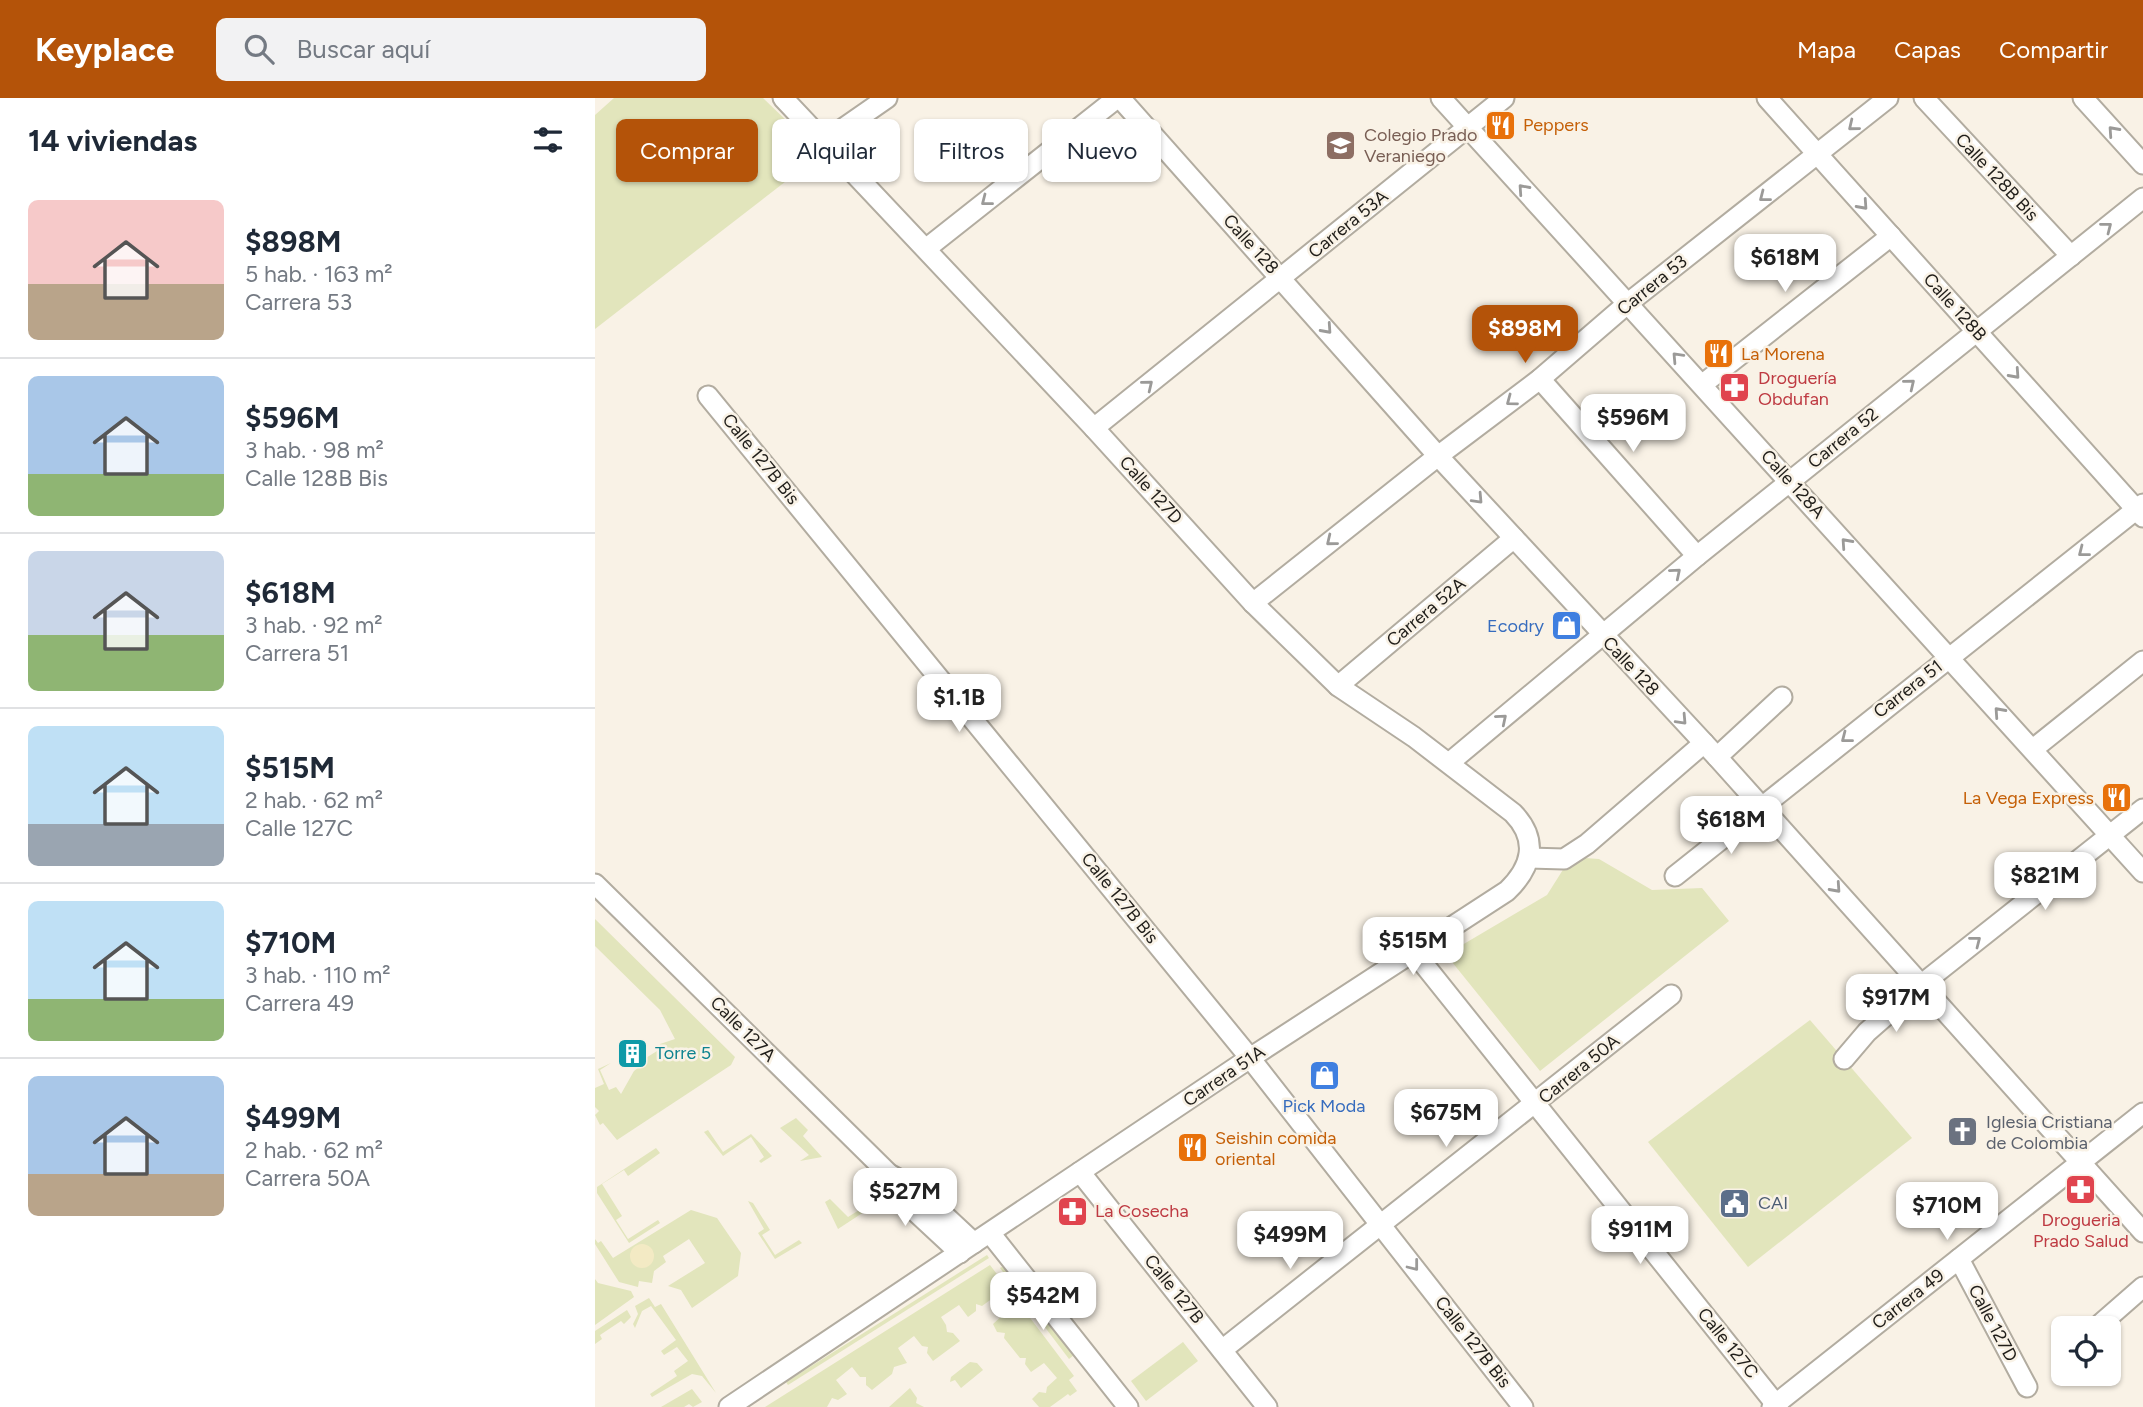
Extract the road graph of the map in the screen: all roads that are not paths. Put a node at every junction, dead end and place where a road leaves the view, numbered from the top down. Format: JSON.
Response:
{"nodes":[{"id":1,"x":783,"y":98,"type":"edge"},
{"id":2,"x":887,"y":98,"type":"edge"},
{"id":3,"x":1119,"y":98,"type":"edge"},
{"id":4,"x":1441,"y":98,"type":"edge"},
{"id":5,"x":1504,"y":98,"type":"edge"},
{"id":6,"x":1767,"y":98,"type":"edge"},
{"id":7,"x":1888,"y":98,"type":"edge"},
{"id":8,"x":1924,"y":98,"type":"edge"},
{"id":9,"x":2083,"y":98,"type":"edge"},
{"id":10,"x":804,"y":119,"type":"edge"},
{"id":11,"x":857,"y":119,"type":"edge"},
{"id":12,"x":1467,"y":126,"type":"junction"},
{"id":13,"x":1818,"y":154,"type":"junction"},
{"id":14,"x":2143,"y":164,"type":"edge"},
{"id":15,"x":864,"y":182,"type":"edge"},
{"id":16,"x":2143,"y":198,"type":"edge"},
{"id":17,"x":1892,"y":236,"type":"junction"},
{"id":18,"x":927,"y":248,"type":"junction"},
{"id":19,"x":2071,"y":256,"type":"junction"},
{"id":20,"x":1282,"y":278,"type":"junction"},
{"id":21,"x":1627,"y":304,"type":"junction"},
{"id":22,"x":1976,"y":331,"type":"junction"},
{"id":23,"x":1540,"y":379,"type":"junction"},
{"id":24,"x":1703,"y":384,"type":"junction"},
{"id":25,"x":708,"y":396,"type":"dead end"},
{"id":26,"x":1094,"y":428,"type":"junction"},
{"id":27,"x":1438,"y":456,"type":"junction"},
{"id":28,"x":1790,"y":481,"type":"junction"},
{"id":29,"x":2141,"y":510,"type":"edge"},
{"id":30,"x":1514,"y":538,"type":"junction"},
{"id":31,"x":1697,"y":556,"type":"junction"},
{"id":32,"x":1253,"y":603,"type":"junction"},
{"id":33,"x":1602,"y":635,"type":"junction"},
{"id":34,"x":1949,"y":657,"type":"junction"},
{"id":35,"x":2143,"y":661,"type":"edge"},
{"id":36,"x":1338,"y":686,"type":"junction"},
{"id":37,"x":1782,"y":697,"type":"dead end"},
{"id":38,"x":2033,"y":749,"type":"junction"},
{"id":39,"x":1710,"y":750,"type":"junction"},
{"id":40,"x":1449,"y":763,"type":"junction"},
{"id":41,"x":1761,"y":806,"type":"junction"},
{"id":42,"x":2143,"y":809,"type":"edge"},
{"id":43,"x":2110,"y":835,"type":"junction"},
{"id":44,"x":1529,"y":858,"type":"junction"},
{"id":45,"x":2143,"y":872,"type":"edge"},
{"id":46,"x":1675,"y":876,"type":"dead end"},
{"id":47,"x":595,"y":884,"type":"edge"},
{"id":48,"x":1414,"y":952,"type":"junction"},
{"id":49,"x":1922,"y":984,"type":"junction"},
{"id":50,"x":1671,"y":995,"type":"dead end"},
{"id":51,"x":1251,"y":1058,"type":"junction"},
{"id":52,"x":1844,"y":1059,"type":"dead end"},
{"id":53,"x":1535,"y":1104,"type":"junction"},
{"id":54,"x":2143,"y":1113,"type":"edge"},
{"id":55,"x":2081,"y":1163,"type":"junction"},
{"id":56,"x":1080,"y":1172,"type":"junction"},
{"id":57,"x":1382,"y":1225,"type":"junction"},
{"id":58,"x":2143,"y":1232,"type":"edge"},
{"id":59,"x":975,"y":1243,"type":"junction"},
{"id":60,"x":1959,"y":1259,"type":"junction"},
{"id":61,"x":2143,"y":1287,"type":"edge"},
{"id":62,"x":2110,"y":1316,"type":"edge"},
{"id":63,"x":1222,"y":1350,"type":"junction"},
{"id":64,"x":2027,"y":1387,"type":"dead end"},
{"id":65,"x":1775,"y":1406,"type":"edge"},
{"id":66,"x":729,"y":1407,"type":"edge"},
{"id":67,"x":1128,"y":1407,"type":"edge"},
{"id":68,"x":1268,"y":1407,"type":"edge"},
{"id":69,"x":1523,"y":1407,"type":"edge"}],
"edges":[{"from":1,"to":10,"type":"street","name":"Calle 127D"},
{"from":2,"to":11,"type":"street"},
{"from":3,"to":18,"type":"street","one_way":true},
{"from":3,"to":20,"type":"street","name":"Calle 128"},
{"from":4,"to":12,"type":"street","name":"Calle 128A"},
{"from":5,"to":12,"type":"street","name":"Carrera 53A"},
{"from":6,"to":13,"type":"street","name":"Calle 128B"},
{"from":7,"to":13,"type":"street","name":"Carrera 53","one_way":true},
{"from":8,"to":19,"type":"street","name":"Calle 128B Bis"},
{"from":14,"to":9,"type":"street","one_way":true},
{"from":12,"to":20,"type":"street","name":"Carrera 53A"},
{"from":21,"to":12,"type":"street","name":"Calle 128A","one_way":true},
{"from":13,"to":17,"type":"street","name":"Calle 128B","one_way":true},
{"from":13,"to":21,"type":"street","name":"Carrera 53","one_way":true},
{"from":15,"to":18,"type":"street","name":"Calle 127D"},
{"from":19,"to":16,"type":"street","name":"Carrera 52","one_way":true},
{"from":17,"to":22,"type":"street","name":"Calle 128B"},
{"from":17,"to":24,"type":"street"},
{"from":18,"to":26,"type":"street","name":"Calle 127D"},
{"from":19,"to":22,"type":"street","name":"Carrera 52"},
{"from":26,"to":20,"type":"street","name":"Carrera 53A","one_way":true},
{"from":20,"to":27,"type":"street","name":"Calle 128","one_way":true},
{"from":21,"to":23,"type":"street","name":"Carrera 53"},
{"from":24,"to":21,"type":"street","name":"Calle 128A","one_way":true},
{"from":28,"to":22,"type":"street","name":"Carrera 52","one_way":true},
{"from":22,"to":29,"type":"street","name":"Calle 128B","one_way":true},
{"from":23,"to":27,"type":"street","name":"Carrera 53","one_way":true},
{"from":23,"to":31,"type":"street"},
{"from":24,"to":28,"type":"street","name":"Calle 128A"},
{"from":25,"to":51,"type":"street","name":"Calle 127B Bis"},
{"from":26,"to":32,"type":"street","name":"Calle 127D"},
{"from":27,"to":30,"type":"street","name":"Calle 128","one_way":true},
{"from":27,"to":32,"type":"street","name":"Carrera 53","one_way":true},
{"from":28,"to":31,"type":"street","name":"Carrera 52"},
{"from":34,"to":28,"type":"street","name":"Calle 128A","one_way":true},
{"from":29,"to":34,"type":"street","name":"Carrera 51","one_way":true},
{"from":30,"to":33,"type":"street","name":"Calle 128"},
{"from":30,"to":36,"type":"street","name":"Carrera 52A"},
{"from":33,"to":31,"type":"street","name":"Carrera 52","one_way":true},
{"from":32,"to":36,"type":"street","name":"Calle 127D"},
{"from":33,"to":39,"type":"street","name":"Calle 128","one_way":true},
{"from":40,"to":33,"type":"street","name":"Carrera 52","one_way":true},
{"from":38,"to":34,"type":"street","name":"Calle 128A","one_way":true},
{"from":34,"to":41,"type":"street","name":"Carrera 51","one_way":true},
{"from":35,"to":38,"type":"street"},
{"from":36,"to":40,"type":"street","name":"Calle 127D"},
{"from":37,"to":39,"type":"street"},
{"from":38,"to":43,"type":"street","name":"Calle 128A"},
{"from":39,"to":41,"type":"street","name":"Calle 128"},
{"from":39,"to":44,"type":"street"},
{"from":40,"to":44,"type":"street","name":"Calle 127D"},
{"from":41,"to":46,"type":"street","name":"Carrera 51"},
{"from":41,"to":49,"type":"street","name":"Calle 128","one_way":true},
{"from":42,"to":43,"type":"street"},
{"from":43,"to":45,"type":"street","name":"Calle 128A"},
{"from":49,"to":43,"type":"street","one_way":true},
{"from":44,"to":48,"type":"street","name":"Carrera 51A"},
{"from":47,"to":59,"type":"street","name":"Calle 127A"},
{"from":48,"to":51,"type":"street","name":"Carrera 51A"},
{"from":48,"to":53,"type":"street","name":"Calle 127C"},
{"from":49,"to":52,"type":"street"},
{"from":49,"to":55,"type":"street","name":"Calle 128"},
{"from":50,"to":53,"type":"street","name":"Carrera 50A"},
{"from":51,"to":56,"type":"street","name":"Carrera 51A"},
{"from":51,"to":57,"type":"street","name":"Calle 127B Bis"},
{"from":53,"to":57,"type":"street","name":"Carrera 50A"},
{"from":53,"to":65,"type":"street","name":"Calle 127C"},
{"from":54,"to":55,"type":"street","name":"Carrera 49"},
{"from":55,"to":58,"type":"street","name":"Calle 128"},
{"from":55,"to":60,"type":"street","name":"Carrera 49"},
{"from":56,"to":59,"type":"street","name":"Carrera 51A"},
{"from":56,"to":63,"type":"street","name":"Calle 127B"},
{"from":57,"to":63,"type":"street","name":"Carrera 50A"},
{"from":57,"to":69,"type":"street","name":"Calle 127B Bis","one_way":true},
{"from":59,"to":66,"type":"street","name":"Carrera 51A"},
{"from":59,"to":67,"type":"street","name":"Calle 127A"},
{"from":60,"to":64,"type":"street","name":"Calle 127D"},
{"from":60,"to":65,"type":"street","name":"Carrera 49"},
{"from":61,"to":62,"type":"street"},
{"from":63,"to":68,"type":"street","name":"Calle 127B"}]}
